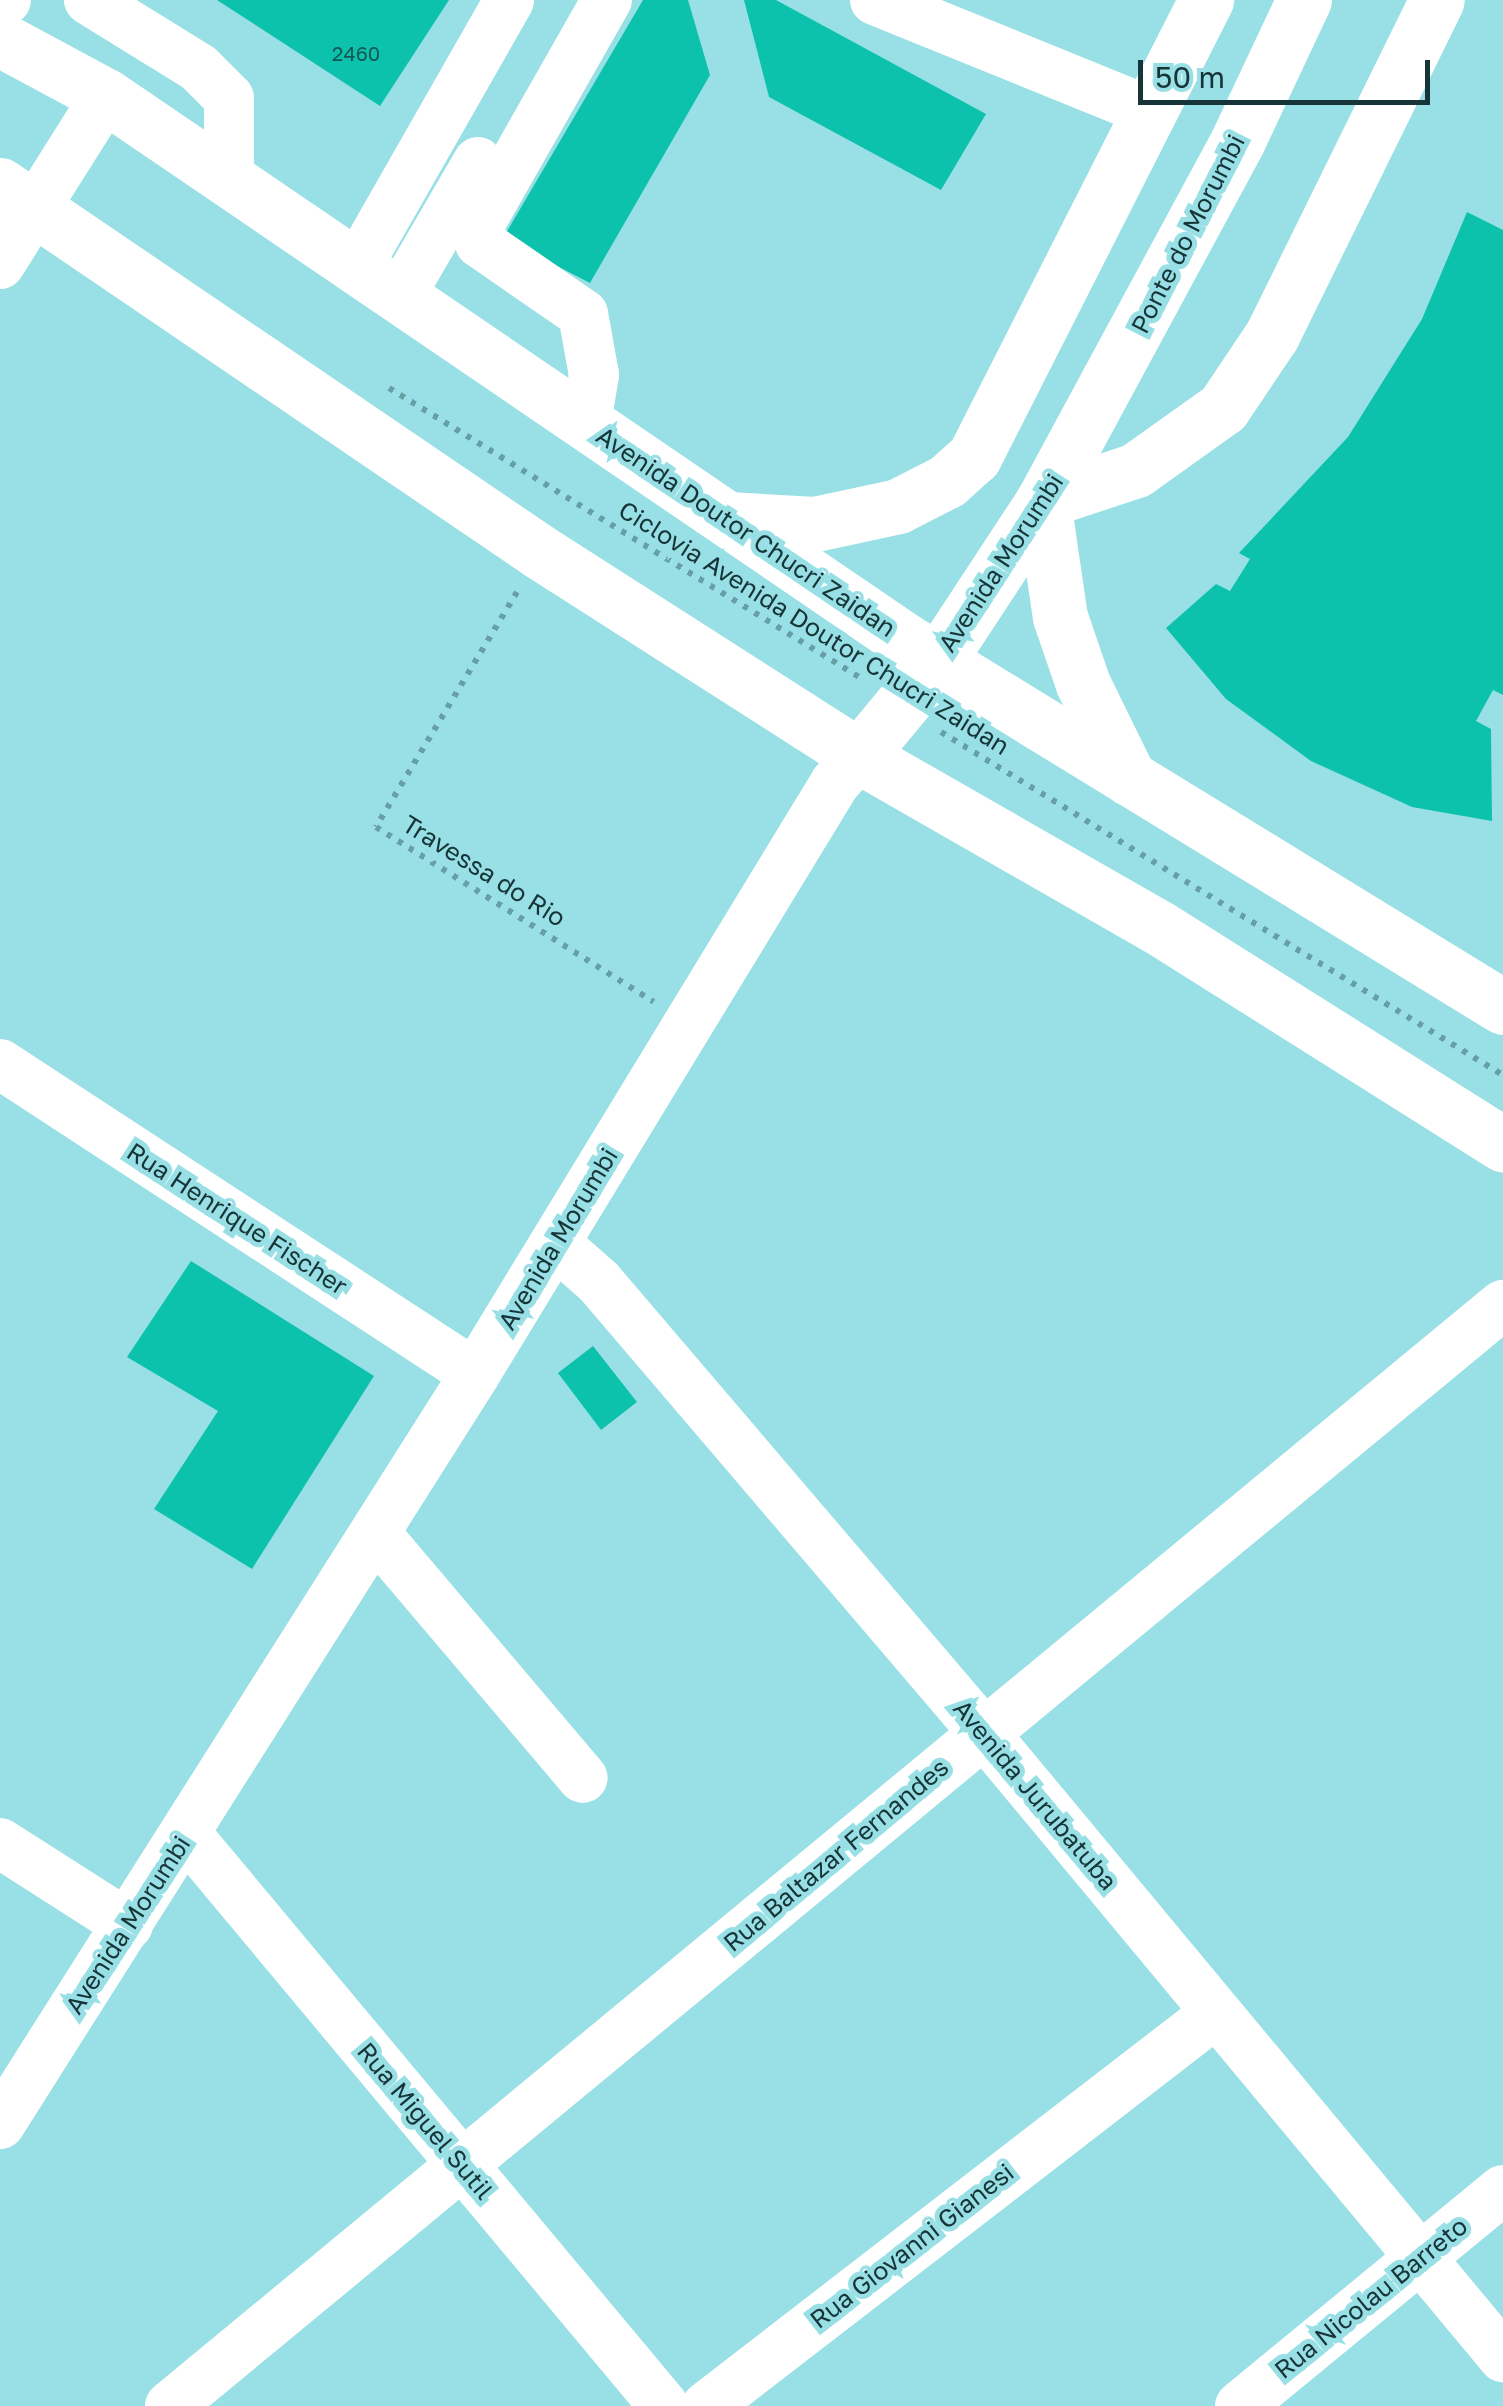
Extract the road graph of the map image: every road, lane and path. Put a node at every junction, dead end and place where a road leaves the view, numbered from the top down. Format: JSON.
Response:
{"nodes":[{"id":1,"x":88,"y":0,"type":"edge"},
{"id":2,"x":509,"y":0,"type":"edge"},
{"id":3,"x":570,"y":0,"type":"edge"},
{"id":4,"x":606,"y":0,"type":"edge"},
{"id":5,"x":875,"y":0,"type":"edge"},
{"id":6,"x":1206,"y":0,"type":"edge"},
{"id":7,"x":1304,"y":0,"type":"edge"},
{"id":8,"x":1436,"y":0,"type":"edge"},
{"id":9,"x":0,"y":38,"type":"edge"},
{"id":10,"x":106,"y":96,"type":"junction"},
{"id":11,"x":1151,"y":112,"type":"junction"},
{"id":12,"x":229,"y":180,"type":"junction"},
{"id":13,"x":18,"y":195,"type":"edge"},
{"id":14,"x":0,"y":264,"type":"edge"},
{"id":15,"x":378,"y":282,"type":"junction"},
{"id":16,"x":1122,"y":360,"type":"joint"},
{"id":17,"x":385,"y":385,"type":"dead end"},
{"id":18,"x":586,"y":422,"type":"junction"},
{"id":19,"x":1043,"y":502,"type":"junction"},
{"id":20,"x":728,"y":519,"type":"junction"},
{"id":21,"x":540,"y":552,"type":"junction"},
{"id":22,"x":938,"y":661,"type":"junction"},
{"id":23,"x":903,"y":708,"type":"junction"},
{"id":24,"x":860,"y":756,"type":"junction"},
{"id":25,"x":1129,"y":778,"type":"junction"},
{"id":26,"x":1368,"y":975,"type":"dead end"},
{"id":27,"x":1384,"y":1004,"type":"junction"},
{"id":28,"x":1503,"y":1007,"type":"edge"},
{"id":29,"x":689,"y":1024,"type":"junction"},
{"id":30,"x":0,"y":1064,"type":"edge"},
{"id":31,"x":1503,"y":1074,"type":"edge"},
{"id":32,"x":1503,"y":1144,"type":"edge"},
{"id":33,"x":556,"y":1244,"type":"junction"},
{"id":34,"x":1503,"y":1305,"type":"edge"},
{"id":35,"x":475,"y":1374,"type":"junction"},
{"id":36,"x":375,"y":1533,"type":"junction"},
{"id":37,"x":984,"y":1733,"type":"junction"},
{"id":38,"x":583,"y":1778,"type":"dead end"},
{"id":39,"x":187,"y":1834,"type":"junction"},
{"id":40,"x":0,"y":1843,"type":"edge"},
{"id":41,"x":128,"y":1926,"type":"junction"},
{"id":42,"x":1216,"y":2013,"type":"junction"},
{"id":43,"x":0,"y":2124,"type":"edge"},
{"id":44,"x":460,"y":2165,"type":"junction"},
{"id":45,"x":1503,"y":2190,"type":"edge"},
{"id":46,"x":1421,"y":2258,"type":"junction"},
{"id":47,"x":1503,"y":2357,"type":"edge"},
{"id":48,"x":170,"y":2406,"type":"edge"},
{"id":49,"x":664,"y":2406,"type":"edge"},
{"id":50,"x":707,"y":2406,"type":"edge"},
{"id":51,"x":1240,"y":2406,"type":"edge"}],
"edges":[{"from":1,"to":12,"type":"street"},
{"from":2,"to":15,"type":"street"},
{"from":3,"to":15,"type":"street"},
{"from":4,"to":18,"type":"street"},
{"from":5,"to":11,"type":"street"},
{"from":6,"to":11,"type":"main road"},
{"from":7,"to":16,"type":"main road","name":"Ponte do Morumbi"},
{"from":8,"to":19,"type":"main road"},
{"from":9,"to":10,"type":"main road","name":"Avenida Doutor Chucri Zaidan"},
{"from":10,"to":12,"type":"main road","name":"Avenida Doutor Chucri Zaidan"},
{"from":10,"to":13,"type":"street"},
{"from":11,"to":20,"type":"main road"},
{"from":12,"to":15,"type":"main road","name":"Avenida Doutor Chucri Zaidan"},
{"from":13,"to":14,"type":"street"},
{"from":13,"to":21,"type":"main road"},
{"from":15,"to":18,"type":"main road","name":"Avenida Doutor Chucri Zaidan"},
{"from":16,"to":19,"type":"main road","name":"Avenida Morumbi"},
{"from":17,"to":23,"type":"path","name":"Ciclovia Avenida Doutor Chucri Zaidan"},
{"from":18,"to":20,"type":"main road","name":"Avenida Doutor Chucri Zaidan"},
{"from":19,"to":22,"type":"main road","name":"Avenida Morumbi"},
{"from":19,"to":25,"type":"main road"},
{"from":20,"to":22,"type":"main road","name":"Avenida Doutor Chucri Zaidan"},
{"from":21,"to":24,"type":"main road"},
{"from":21,"to":29,"type":"path","name":"Travessa do Rio"},
{"from":22,"to":23,"type":"main road","name":"Avenida Morumbi"},
{"from":22,"to":25,"type":"main road","name":"Avenida Doutor Chucri Zaidan"},
{"from":23,"to":24,"type":"main road","name":"Avenida Morumbi"},
{"from":23,"to":27,"type":"path","name":"Ciclovia Avenida Doutor Chucri Zaidan"},
{"from":24,"to":29,"type":"street","name":"Avenida Morumbi"},
{"from":24,"to":32,"type":"main road"},
{"from":25,"to":28,"type":"main road","name":"Avenida Doutor Chucri Zaidan"},
{"from":26,"to":27,"type":"path"},
{"from":27,"to":31,"type":"path","name":"Ciclovia Avenida Doutor Chucri Zaidan"},
{"from":29,"to":33,"type":"street","name":"Avenida Morumbi"},
{"from":30,"to":35,"type":"street","name":"Rua Henrique Fischer"},
{"from":33,"to":35,"type":"street","name":"Avenida Morumbi"},
{"from":33,"to":37,"type":"street","name":"Avenida Jurubatuba"},
{"from":34,"to":37,"type":"street","name":"Rua Baltazar Fernandes"},
{"from":35,"to":36,"type":"street","name":"Avenida Morumbi"},
{"from":36,"to":38,"type":"street"},
{"from":36,"to":39,"type":"street","name":"Avenida Morumbi"},
{"from":37,"to":42,"type":"street","name":"Avenida Jurubatuba"},
{"from":37,"to":44,"type":"street","name":"Rua Baltazar Fernandes"},
{"from":39,"to":41,"type":"street","name":"Avenida Morumbi"},
{"from":39,"to":44,"type":"street","name":"Rua Miguel Sutil"},
{"from":40,"to":41,"type":"street"},
{"from":41,"to":43,"type":"street","name":"Avenida Morumbi"},
{"from":42,"to":46,"type":"street","name":"Avenida Jurubatuba"},
{"from":42,"to":50,"type":"street","name":"Rua Giovanni Gianesi"},
{"from":44,"to":48,"type":"street","name":"Rua Baltazar Fernandes"},
{"from":44,"to":49,"type":"street","name":"Rua Miguel Sutil"},
{"from":45,"to":46,"type":"street","name":"Rua Nicolau Barreto"},
{"from":46,"to":47,"type":"street","name":"Avenida Jurubatuba"},
{"from":46,"to":51,"type":"street","name":"Rua Nicolau Barreto"}]}
